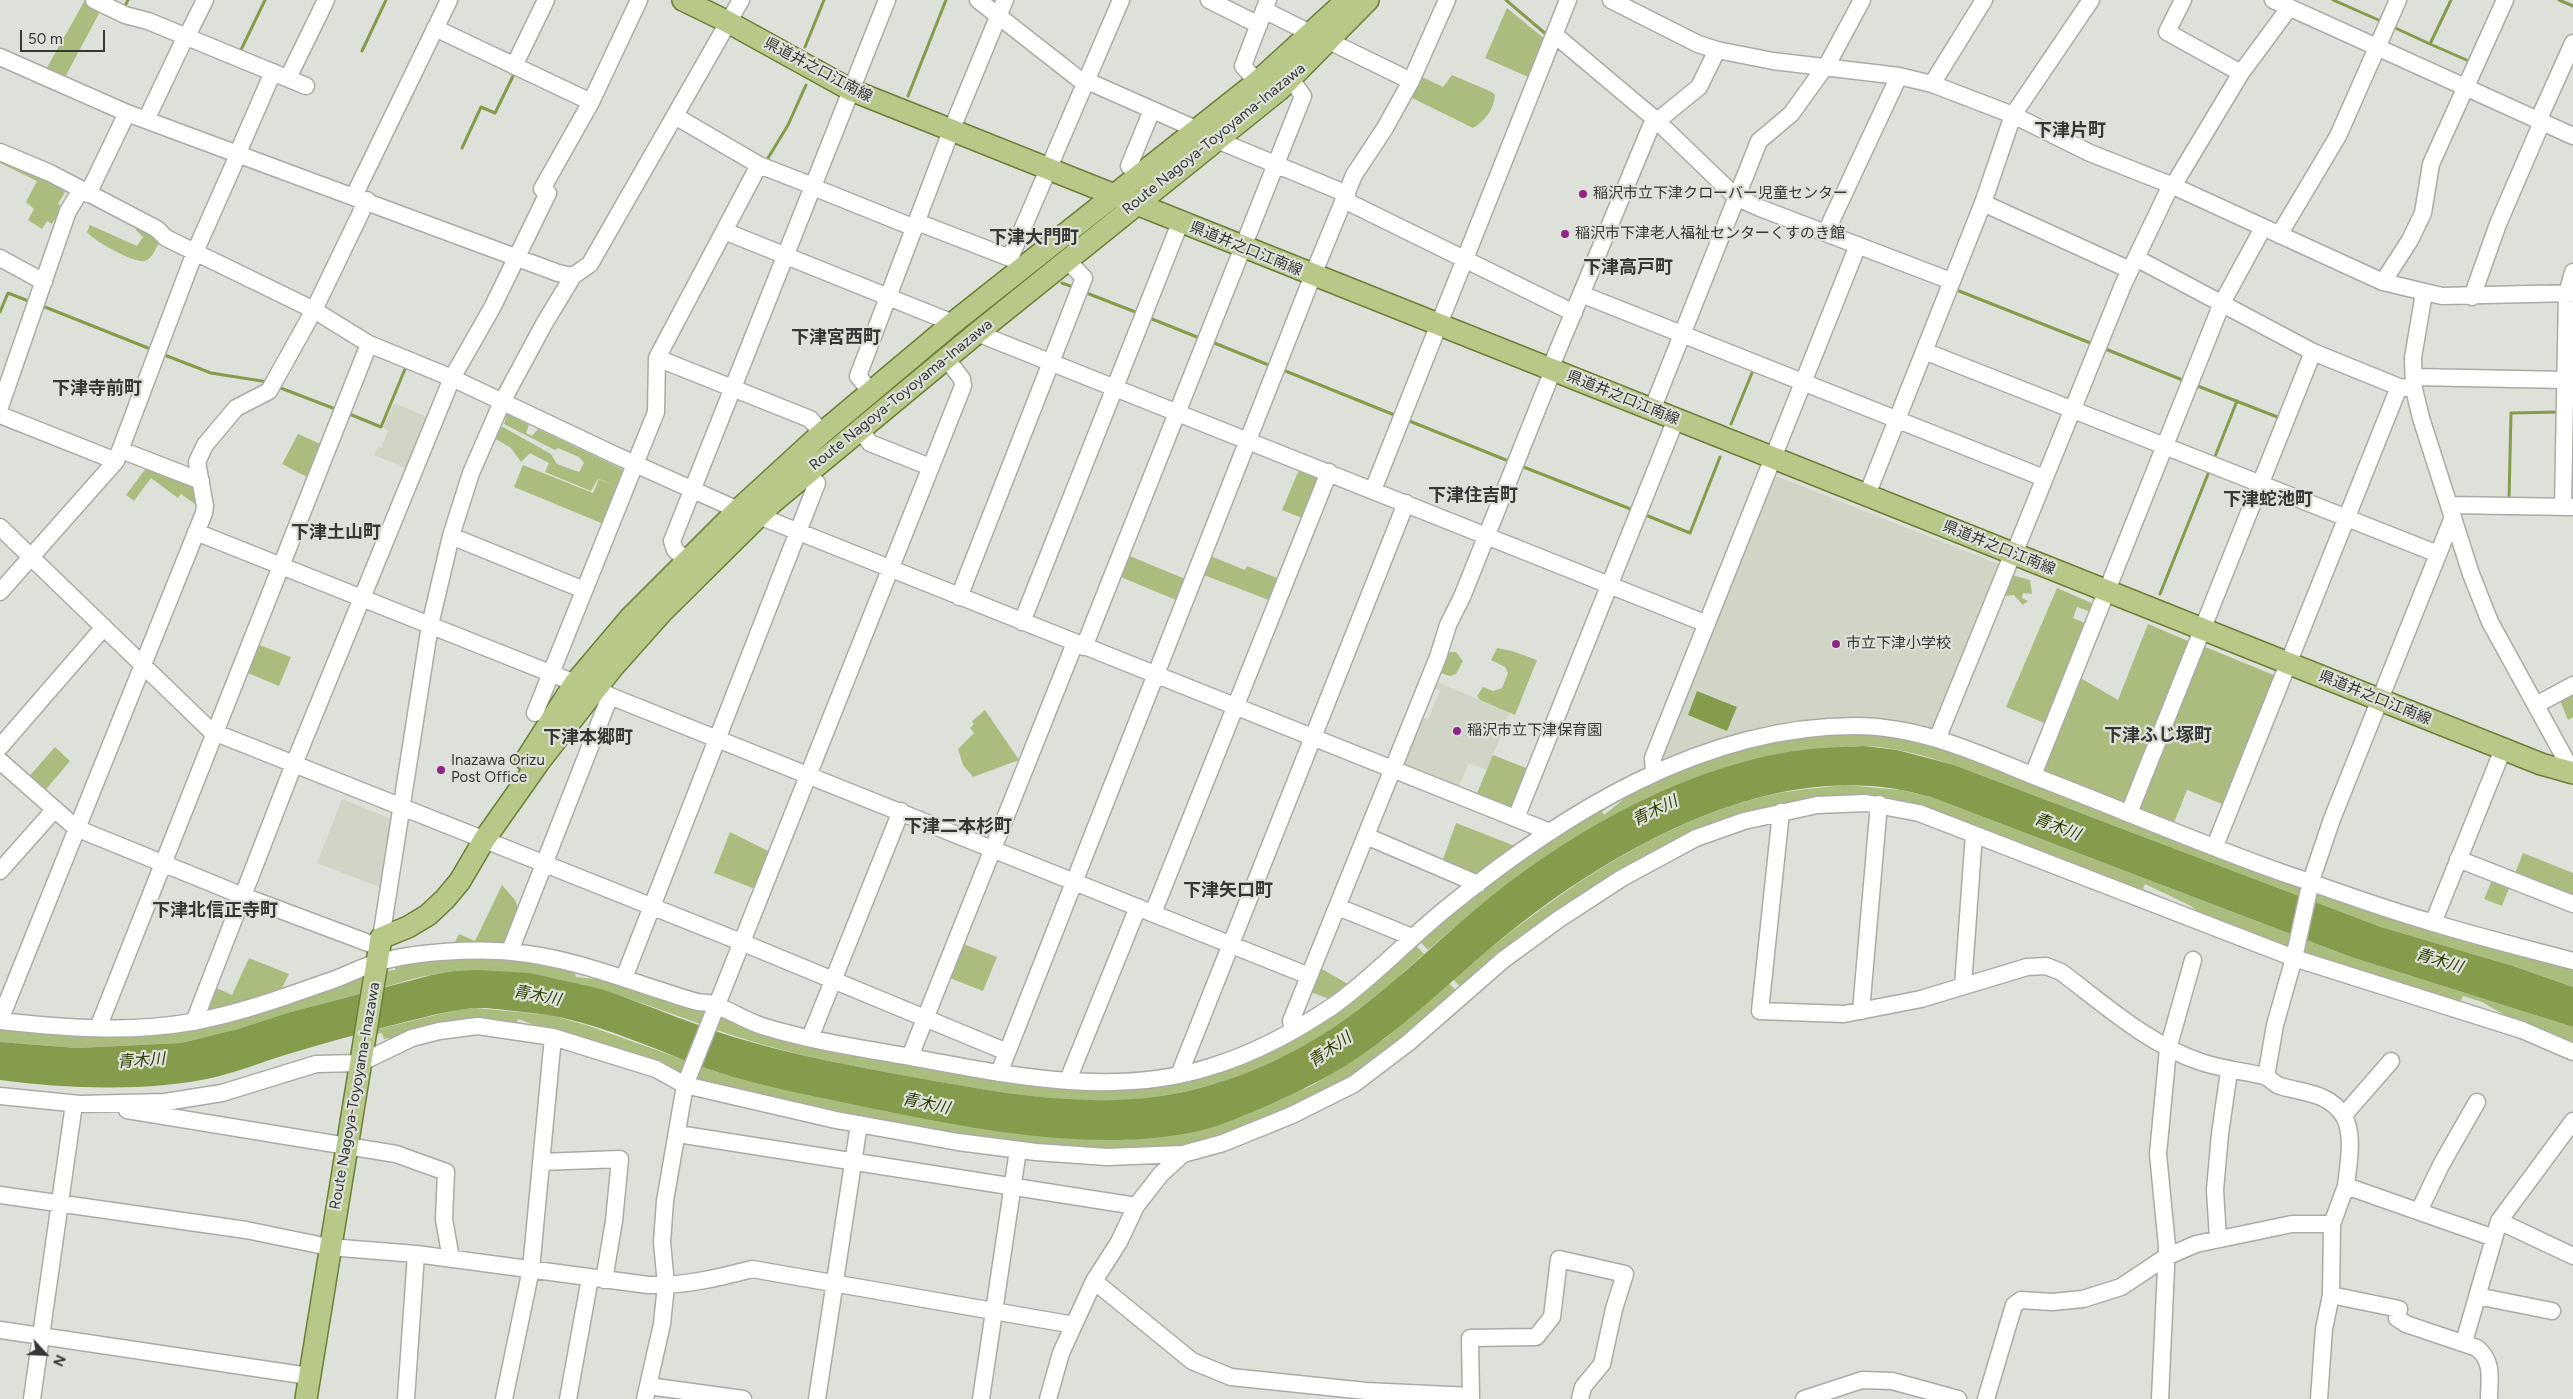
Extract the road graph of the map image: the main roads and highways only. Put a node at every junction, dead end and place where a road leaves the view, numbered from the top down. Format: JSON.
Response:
{"nodes":[{"id":1,"x":683,"y":0,"type":"edge"},
{"id":2,"x":1348,"y":0,"type":"edge"},
{"id":3,"x":1368,"y":0,"type":"edge"},
{"id":4,"x":1321,"y":38,"type":"junction"},
{"id":5,"x":1114,"y":197,"type":"junction"},
{"id":6,"x":1135,"y":205,"type":"junction"},
{"id":7,"x":2573,"y":773,"type":"edge"},
{"id":8,"x":484,"y":840,"type":"junction"},
{"id":9,"x":306,"y":1399,"type":"edge"}],
"edges":[{"from":1,"to":5,"type":"main road","name":"県道井之口江南線"},
{"from":2,"to":4,"type":"main road","name":"Route Nagoya-Toyoyama-Inazawa"},
{"from":3,"to":4,"type":"main road","name":"Route Nagoya-Toyoyama-Inazawa"},
{"from":4,"to":5,"type":"main road","name":"Route Nagoya-Toyoyama-Inazawa"},
{"from":4,"to":6,"type":"main road","name":"Route Nagoya-Toyoyama-Inazawa"},
{"from":5,"to":6,"type":"main road","name":"県道井之口江南線"},
{"from":5,"to":8,"type":"main road","name":"Route Nagoya-Toyoyama-Inazawa"},
{"from":6,"to":7,"type":"main road","name":"県道井之口江南線"},
{"from":6,"to":8,"type":"main road","name":"Route Nagoya-Toyoyama-Inazawa"},
{"from":8,"to":9,"type":"main road","name":"Route Nagoya-Toyoyama-Inazawa"}]}
